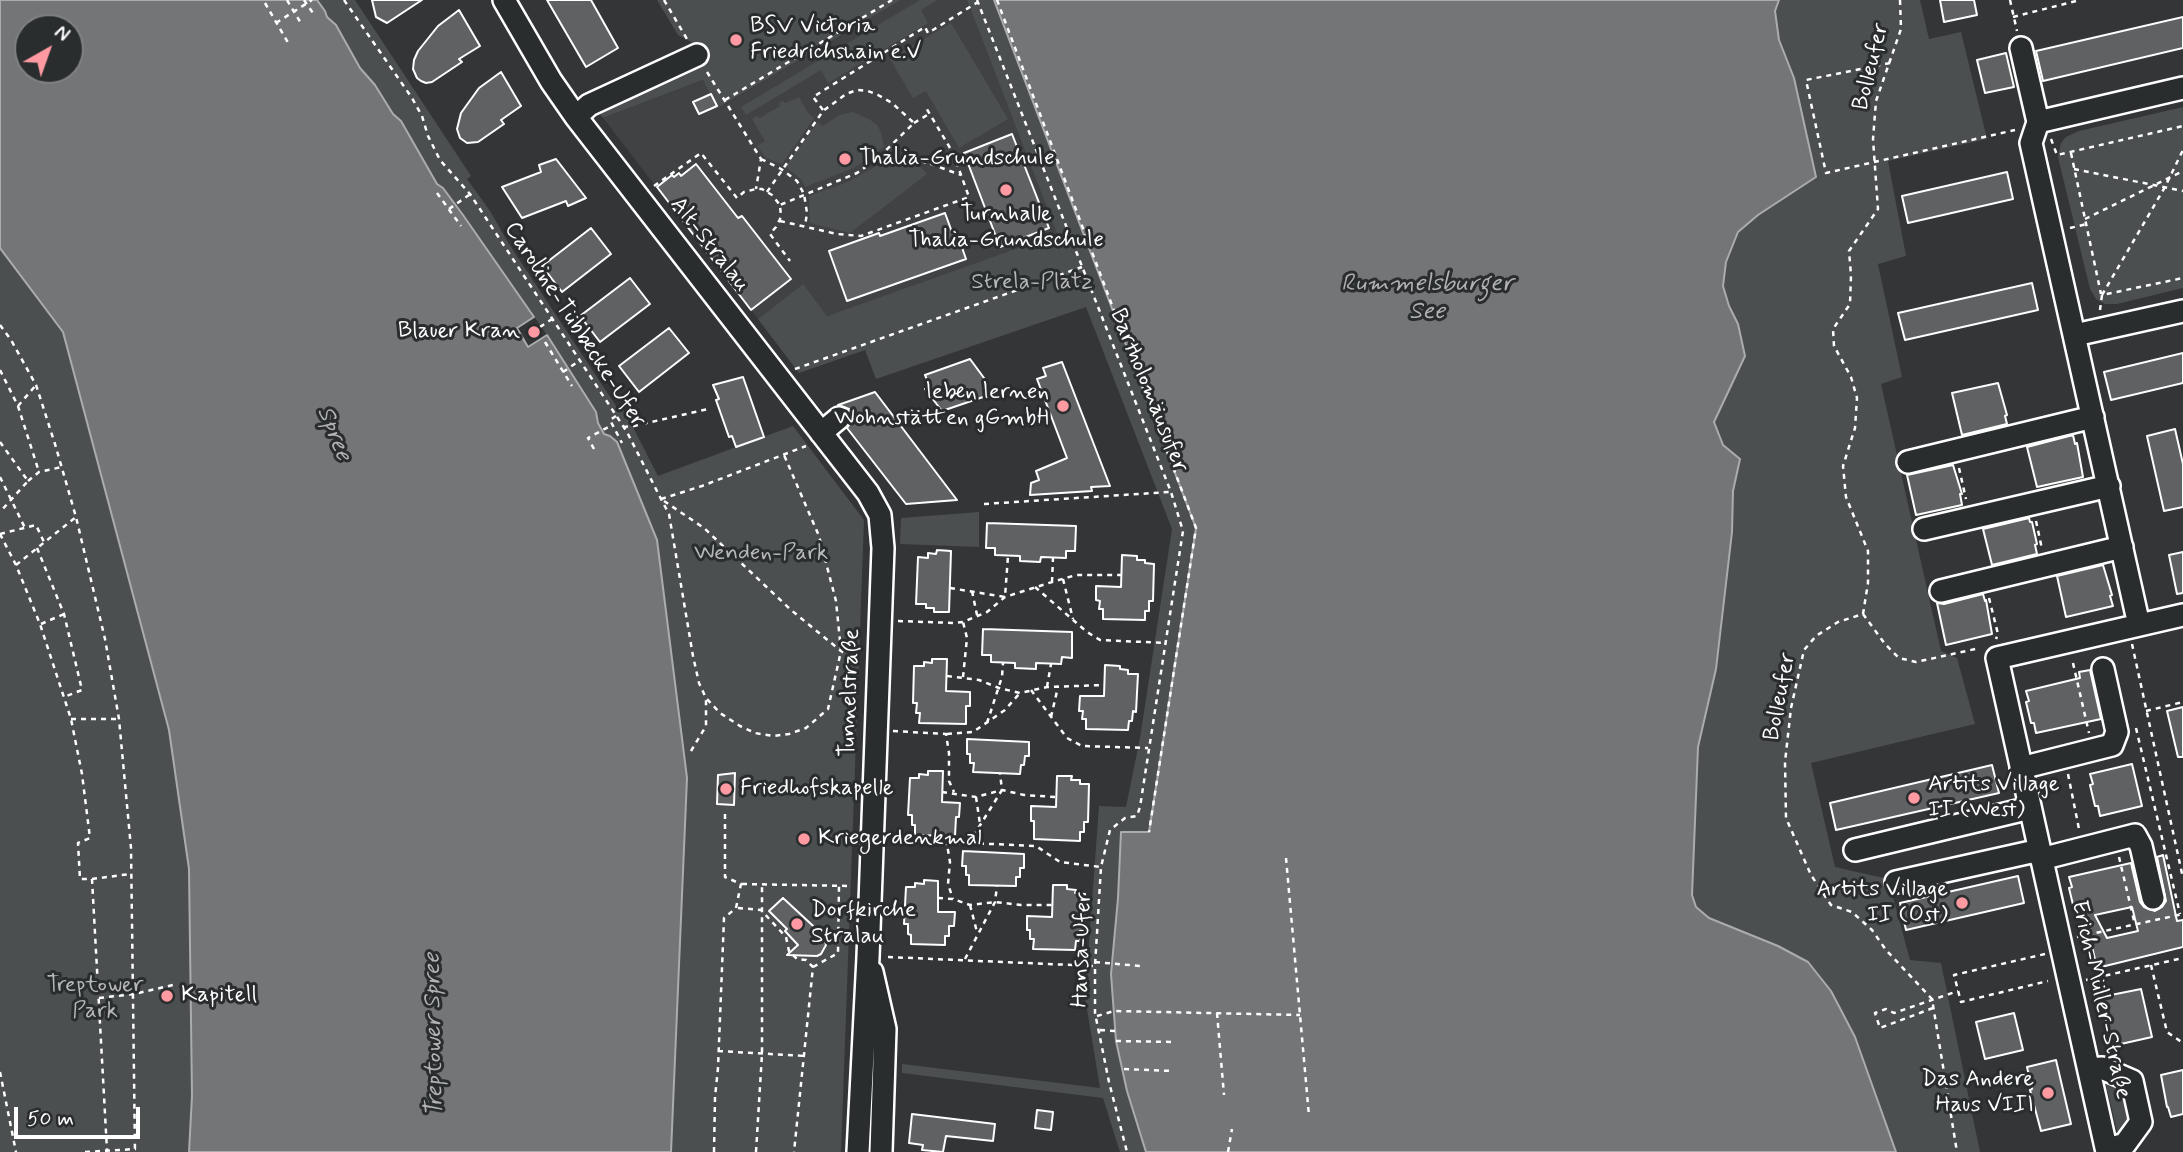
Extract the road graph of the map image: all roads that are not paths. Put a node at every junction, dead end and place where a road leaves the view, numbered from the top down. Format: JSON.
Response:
{"nodes":[{"id":1,"x":504,"y":0,"type":"edge"},
{"id":2,"x":2021,"y":48,"type":"road end"},
{"id":3,"x":697,"y":55,"type":"road end"},
{"id":4,"x":2183,"y":88,"type":"edge"},
{"id":5,"x":576,"y":117,"type":"junction"},
{"id":6,"x":2038,"y":122,"type":"junction"},
{"id":7,"x":2183,"y":311,"type":"edge"},
{"id":8,"x":2075,"y":335,"type":"junction"},
{"id":9,"x":2094,"y":417,"type":"junction"},
{"id":10,"x":839,"y":418,"type":"dead end"},
{"id":11,"x":816,"y":437,"type":"junction"},
{"id":12,"x":1908,"y":462,"type":"dead end"},
{"id":13,"x":2109,"y":486,"type":"junction"},
{"id":14,"x":880,"y":515,"type":"joint"},
{"id":15,"x":1924,"y":529,"type":"dead end"},
{"id":16,"x":2122,"y":547,"type":"junction"},
{"id":17,"x":1941,"y":591,"type":"dead end"},
{"id":18,"x":2183,"y":615,"type":"edge"},
{"id":19,"x":2134,"y":626,"type":"junction"},
{"id":20,"x":2103,"y":669,"type":"dead end"},
{"id":21,"x":2021,"y":768,"type":"junction"},
{"id":22,"x":2030,"y":808,"type":"junction"},
{"id":23,"x":1855,"y":850,"type":"dead end"},
{"id":24,"x":2041,"y":854,"type":"junction"},
{"id":25,"x":1896,"y":882,"type":"dead end"},
{"id":26,"x":2153,"y":898,"type":"dead end"},
{"id":27,"x":876,"y":957,"type":"junction"},
{"id":28,"x":2089,"y":1069,"type":"junction"},
{"id":29,"x":2107,"y":1151,"type":"edge"},
{"id":30,"x":858,"y":1152,"type":"edge"},
{"id":31,"x":881,"y":1152,"type":"edge"}],
"edges":[{"from":1,"to":5,"type":"street","name":"Alt-Stralau"},
{"from":2,"to":6,"type":"street"},
{"from":3,"to":5,"type":"street"},
{"from":4,"to":6,"type":"street"},
{"from":5,"to":11,"type":"street","name":"Alt-Stralau"},
{"from":6,"to":8,"type":"street"},
{"from":7,"to":8,"type":"street"},
{"from":8,"to":9,"type":"street"},
{"from":9,"to":12,"type":"street"},
{"from":9,"to":13,"type":"street"},
{"from":10,"to":11,"type":"street"},
{"from":11,"to":14,"type":"street","name":"Alt-Stralau"},
{"from":13,"to":15,"type":"street"},
{"from":13,"to":16,"type":"street"},
{"from":14,"to":27,"type":"street","name":"Tunnelstraße"},
{"from":16,"to":17,"type":"street"},
{"from":16,"to":19,"type":"street"},
{"from":18,"to":19,"type":"street"},
{"from":19,"to":21,"type":"street","name":"Erich-Müller-Straße"},
{"from":20,"to":21,"type":"street"},
{"from":21,"to":22,"type":"street","name":"Erich-Müller-Straße"},
{"from":22,"to":23,"type":"street"},
{"from":22,"to":24,"type":"street","name":"Erich-Müller-Straße"},
{"from":24,"to":25,"type":"street"},
{"from":24,"to":26,"type":"street"},
{"from":24,"to":28,"type":"street","name":"Erich-Müller-Straße"},
{"from":27,"to":30,"type":"street","name":"Tunnelstraße"},
{"from":27,"to":31,"type":"street","name":"Tunnelstraße"},
{"from":28,"to":29,"type":"street","name":"Erich-Müller-Straße"},
{"from":28,"to":29,"type":"street"}]}
